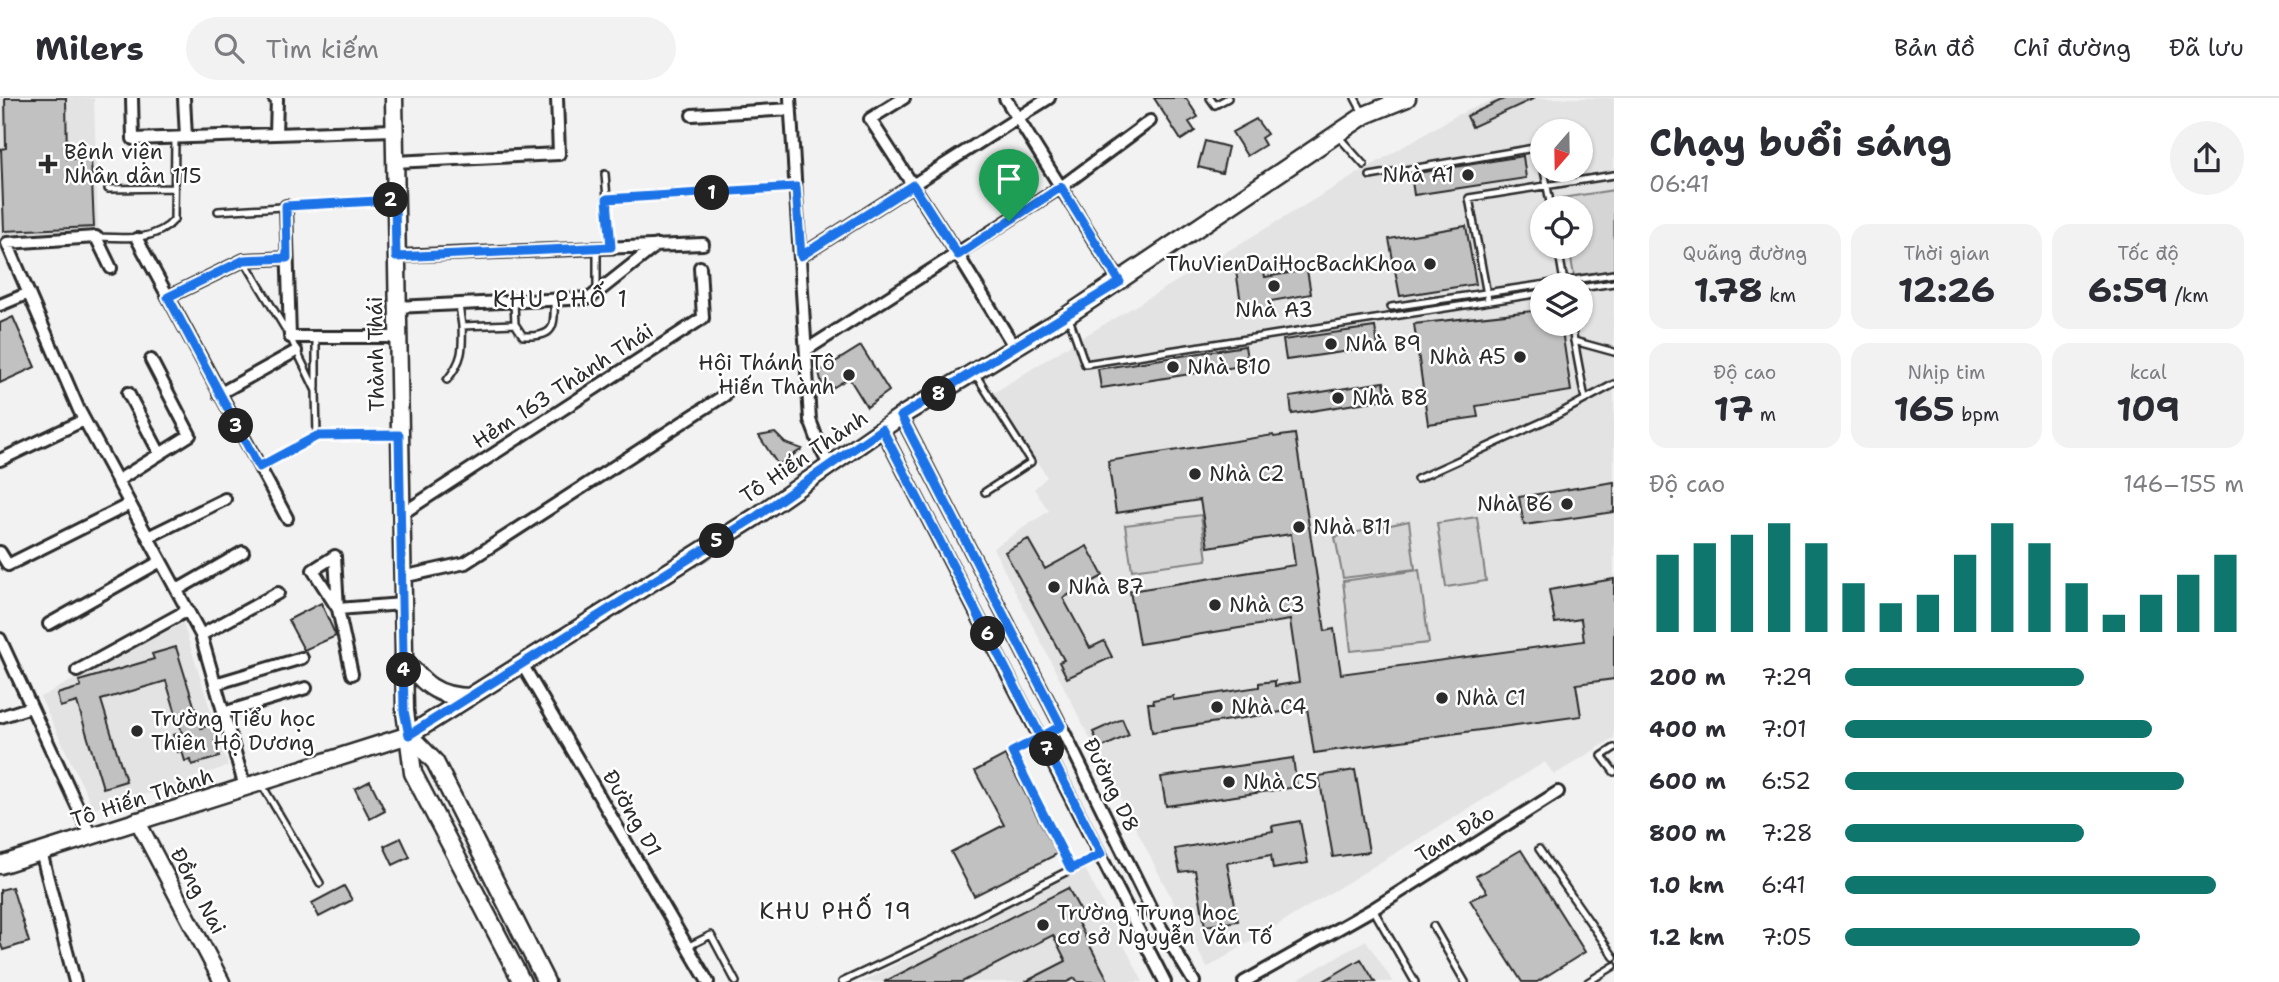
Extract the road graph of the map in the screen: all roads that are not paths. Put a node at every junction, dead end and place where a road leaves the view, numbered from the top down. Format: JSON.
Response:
{"nodes":[{"id":1,"x":132,"y":98,"type":"edge"},
{"id":2,"x":184,"y":98,"type":"edge"},
{"id":3,"x":274,"y":98,"type":"edge"},
{"id":4,"x":394,"y":98,"type":"edge"},
{"id":5,"x":558,"y":98,"type":"edge"},
{"id":6,"x":904,"y":98,"type":"edge"},
{"id":7,"x":1004,"y":98,"type":"edge"},
{"id":8,"x":1049,"y":98,"type":"edge"},
{"id":9,"x":1210,"y":98,"type":"edge"},
{"id":10,"x":1228,"y":98,"type":"edge"},
{"id":11,"x":1355,"y":98,"type":"edge"},
{"id":12,"x":1407,"y":98,"type":"edge"},
{"id":13,"x":791,"y":104,"type":"edge"},
{"id":14,"x":692,"y":115,"type":"dead end"},
{"id":15,"x":1365,"y":115,"type":"junction"},
{"id":16,"x":1018,"y":118,"type":"junction"},
{"id":17,"x":1150,"y":121,"type":"dead end"},
{"id":18,"x":393,"y":130,"type":"junction"},
{"id":19,"x":276,"y":134,"type":"junction"},
{"id":20,"x":1337,"y":135,"type":"junction"},
{"id":21,"x":181,"y":137,"type":"junction"},
{"id":22,"x":1530,"y":149,"type":"edge"},
{"id":23,"x":394,"y":162,"type":"junction"},
{"id":24,"x":1364,"y":165,"type":"dead end"},
{"id":25,"x":605,"y":174,"type":"dead end"},
{"id":26,"x":1614,"y":175,"type":"edge"},
{"id":27,"x":1370,"y":176,"type":"dead end"},
{"id":28,"x":1546,"y":182,"type":"edge"},
{"id":29,"x":913,"y":185,"type":"junction"},
{"id":30,"x":1547,"y":186,"type":"junction"},
{"id":31,"x":796,"y":187,"type":"junction"},
{"id":32,"x":1061,"y":187,"type":"junction"},
{"id":33,"x":174,"y":188,"type":"junction"},
{"id":34,"x":108,"y":189,"type":"dead end"},
{"id":35,"x":1549,"y":196,"type":"edge"},
{"id":36,"x":607,"y":199,"type":"junction"},
{"id":37,"x":395,"y":200,"type":"junction"},
{"id":38,"x":286,"y":206,"type":"junction"},
{"id":39,"x":218,"y":211,"type":"dead end"},
{"id":40,"x":96,"y":237,"type":"junction"},
{"id":41,"x":137,"y":239,"type":"junction"},
{"id":42,"x":703,"y":244,"type":"dead end"},
{"id":43,"x":657,"y":246,"type":"junction"},
{"id":44,"x":611,"y":247,"type":"junction"},
{"id":45,"x":597,"y":248,"type":"junction"},
{"id":46,"x":958,"y":255,"type":"junction"},
{"id":47,"x":801,"y":256,"type":"junction"},
{"id":48,"x":396,"y":257,"type":"junction"},
{"id":49,"x":287,"y":258,"type":"junction"},
{"id":50,"x":244,"y":260,"type":"junction"},
{"id":51,"x":700,"y":267,"type":"dead end"},
{"id":52,"x":111,"y":268,"type":"dead end"},
{"id":53,"x":1614,"y":274,"type":"edge"},
{"id":54,"x":1593,"y":278,"type":"edge"},
{"id":55,"x":1120,"y":282,"type":"junction"},
{"id":56,"x":1614,"y":282,"type":"edge"},
{"id":57,"x":1593,"y":286,"type":"edge"},
{"id":58,"x":1530,"y":288,"type":"edge"},
{"id":59,"x":1487,"y":292,"type":"junction"},
{"id":60,"x":29,"y":293,"type":"junction"},
{"id":61,"x":597,"y":295,"type":"junction"},
{"id":62,"x":1530,"y":295,"type":"edge"},
{"id":63,"x":168,"y":297,"type":"junction"},
{"id":64,"x":554,"y":300,"type":"junction"},
{"id":65,"x":1488,"y":300,"type":"junction"},
{"id":66,"x":513,"y":302,"type":"junction"},
{"id":67,"x":459,"y":304,"type":"junction"},
{"id":68,"x":0,"y":305,"type":"edge"},
{"id":69,"x":396,"y":307,"type":"junction"},
{"id":70,"x":1391,"y":307,"type":"dead end"},
{"id":71,"x":1068,"y":315,"type":"junction"},
{"id":72,"x":461,"y":324,"type":"junction"},
{"id":73,"x":514,"y":324,"type":"junction"},
{"id":74,"x":1573,"y":336,"type":"edge"},
{"id":75,"x":290,"y":337,"type":"junction"},
{"id":76,"x":316,"y":337,"type":"junction"},
{"id":77,"x":397,"y":337,"type":"junction"},
{"id":78,"x":1574,"y":341,"type":"junction"},
{"id":79,"x":1015,"y":348,"type":"junction"},
{"id":80,"x":806,"y":350,"type":"junction"},
{"id":81,"x":296,"y":351,"type":"junction"},
{"id":82,"x":1614,"y":352,"type":"edge"},
{"id":83,"x":150,"y":360,"type":"dead end"},
{"id":84,"x":974,"y":372,"type":"junction"},
{"id":85,"x":447,"y":380,"type":"dead end"},
{"id":86,"x":1614,"y":384,"type":"edge"},
{"id":87,"x":316,"y":391,"type":"junction"},
{"id":88,"x":128,"y":393,"type":"dead end"},
{"id":89,"x":219,"y":394,"type":"junction"},
{"id":90,"x":725,"y":394,"type":"dead end"},
{"id":91,"x":1585,"y":399,"type":"junction"},
{"id":92,"x":901,"y":416,"type":"junction"},
{"id":93,"x":85,"y":420,"type":"junction"},
{"id":94,"x":882,"y":429,"type":"junction"},
{"id":95,"x":399,"y":435,"type":"junction"},
{"id":96,"x":317,"y":436,"type":"junction"},
{"id":97,"x":160,"y":454,"type":"junction"},
{"id":98,"x":0,"y":460,"type":"edge"},
{"id":99,"x":829,"y":465,"type":"junction"},
{"id":100,"x":259,"y":467,"type":"junction"},
{"id":101,"x":1417,"y":479,"type":"dead end"},
{"id":102,"x":117,"y":481,"type":"junction"},
{"id":103,"x":985,"y":492,"type":"dead end"},
{"id":104,"x":225,"y":499,"type":"dead end"},
{"id":105,"x":130,"y":504,"type":"junction"},
{"id":106,"x":400,"y":515,"type":"junction"},
{"id":107,"x":287,"y":518,"type":"dead end"},
{"id":108,"x":148,"y":537,"type":"junction"},
{"id":109,"x":0,"y":552,"type":"edge"},
{"id":110,"x":243,"y":552,"type":"dead end"},
{"id":111,"x":161,"y":561,"type":"junction"},
{"id":112,"x":402,"y":577,"type":"junction"},
{"id":113,"x":177,"y":590,"type":"junction"},
{"id":114,"x":278,"y":593,"type":"dead end"},
{"id":115,"x":402,"y":604,"type":"junction"},
{"id":116,"x":188,"y":610,"type":"junction"},
{"id":117,"x":49,"y":624,"type":"dead end"},
{"id":118,"x":201,"y":635,"type":"junction"},
{"id":119,"x":0,"y":639,"type":"edge"},
{"id":120,"x":302,"y":658,"type":"dead end"},
{"id":121,"x":403,"y":658,"type":"junction"},
{"id":122,"x":522,"y":664,"type":"junction"},
{"id":123,"x":77,"y":671,"type":"dead end"},
{"id":124,"x":352,"y":674,"type":"dead end"},
{"id":125,"x":215,"y":684,"type":"junction"},
{"id":126,"x":306,"y":688,"type":"dead end"},
{"id":127,"x":470,"y":697,"type":"junction"},
{"id":128,"x":31,"y":707,"type":"junction"},
{"id":129,"x":223,"y":713,"type":"junction"},
{"id":130,"x":0,"y":717,"type":"edge"},
{"id":131,"x":1061,"y":726,"type":"junction"},
{"id":132,"x":409,"y":735,"type":"junction"},
{"id":133,"x":1041,"y":737,"type":"junction"},
{"id":134,"x":1614,"y":748,"type":"edge"},
{"id":135,"x":1614,"y":772,"type":"edge"},
{"id":136,"x":253,"y":785,"type":"junction"},
{"id":137,"x":1558,"y":792,"type":"dead end"},
{"id":138,"x":137,"y":821,"type":"junction"},
{"id":139,"x":91,"y":836,"type":"junction"},
{"id":140,"x":1539,"y":849,"type":"dead end"},
{"id":141,"x":41,"y":852,"type":"junction"},
{"id":142,"x":1101,"y":854,"type":"junction"},
{"id":143,"x":0,"y":865,"type":"edge"},
{"id":144,"x":1071,"y":869,"type":"junction"},
{"id":145,"x":320,"y":883,"type":"dead end"},
{"id":146,"x":1373,"y":909,"type":"junction"},
{"id":147,"x":1157,"y":921,"type":"junction"},
{"id":148,"x":1433,"y":926,"type":"dead end"},
{"id":149,"x":1140,"y":929,"type":"junction"},
{"id":150,"x":687,"y":947,"type":"junction"},
{"id":151,"x":1614,"y":957,"type":"edge"},
{"id":152,"x":1614,"y":966,"type":"edge"},
{"id":153,"x":75,"y":982,"type":"edge"},
{"id":154,"x":222,"y":982,"type":"edge"},
{"id":155,"x":522,"y":982,"type":"edge"},
{"id":156,"x":546,"y":982,"type":"edge"},
{"id":157,"x":708,"y":982,"type":"edge"},
{"id":158,"x":736,"y":982,"type":"edge"},
{"id":159,"x":842,"y":982,"type":"edge"},
{"id":160,"x":1166,"y":982,"type":"edge"},
{"id":161,"x":1194,"y":982,"type":"edge"},
{"id":162,"x":1244,"y":982,"type":"edge"},
{"id":163,"x":1415,"y":982,"type":"edge"},
{"id":164,"x":1465,"y":982,"type":"edge"},
{"id":165,"x":1588,"y":982,"type":"edge"}],
"edges":[{"from":1,"to":21,"type":"street"},
{"from":2,"to":21,"type":"street"},
{"from":3,"to":19,"type":"street"},
{"from":4,"to":18,"type":"main road","name":"Thành Thái"},
{"from":5,"to":23,"type":"street"},
{"from":6,"to":29,"type":"street"},
{"from":7,"to":16,"type":"street"},
{"from":8,"to":16,"type":"street"},
{"from":9,"to":10,"type":"lane"},
{"from":11,"to":15,"type":"lane"},
{"from":12,"to":15,"type":"main road","name":"Tô Hiến Thành"},
{"from":13,"to":14,"type":"street"},
{"from":13,"to":31,"type":"street"},
{"from":15,"to":20,"type":"main road","name":"Tô Hiến Thành"},
{"from":16,"to":29,"type":"street"},
{"from":16,"to":32,"type":"street"},
{"from":17,"to":32,"type":"street"},
{"from":18,"to":19,"type":"street"},
{"from":18,"to":23,"type":"main road","name":"Thành Thái"},
{"from":19,"to":21,"type":"street"},
{"from":20,"to":24,"type":"lane"},
{"from":20,"to":55,"type":"main road","name":"Tô Hiến Thành"},
{"from":21,"to":33,"type":"lane"},
{"from":22,"to":27,"type":"lane"},
{"from":23,"to":37,"type":"main road","name":"Thành Thái"},
{"from":25,"to":36,"type":"lane"},
{"from":26,"to":30,"type":"lane"},
{"from":28,"to":30,"type":"lane"},
{"from":29,"to":46,"type":"street"},
{"from":29,"to":47,"type":"street"},
{"from":30,"to":35,"type":"lane"},
{"from":30,"to":59,"type":"lane"},
{"from":31,"to":36,"type":"lane"},
{"from":31,"to":47,"type":"street"},
{"from":32,"to":46,"type":"street"},
{"from":32,"to":55,"type":"street"},
{"from":33,"to":34,"type":"lane"},
{"from":33,"to":41,"type":"lane"},
{"from":36,"to":44,"type":"lane"},
{"from":37,"to":38,"type":"lane"},
{"from":37,"to":48,"type":"main road","name":"Thành Thái"},
{"from":38,"to":39,"type":"lane"},
{"from":38,"to":49,"type":"street"},
{"from":40,"to":41,"type":"lane"},
{"from":40,"to":52,"type":"street"},
{"from":40,"to":60,"type":"street"},
{"from":41,"to":63,"type":"street"},
{"from":42,"to":43,"type":"street"},
{"from":43,"to":44,"type":"street"},
{"from":43,"to":61,"type":"street"},
{"from":44,"to":45,"type":"street"},
{"from":45,"to":48,"type":"street"},
{"from":45,"to":61,"type":"lane"},
{"from":46,"to":79,"type":"street"},
{"from":46,"to":80,"type":"street"},
{"from":47,"to":80,"type":"street"},
{"from":48,"to":69,"type":"main road","name":"Thành Thái"},
{"from":49,"to":50,"type":"street"},
{"from":49,"to":75,"type":"street"},
{"from":50,"to":63,"type":"street"},
{"from":50,"to":75,"type":"lane"},
{"from":51,"to":106,"type":"street","name":"Hẻm 163 Thành Thái"},
{"from":53,"to":54,"type":"lane"},
{"from":55,"to":71,"type":"main road","name":"Tô Hiến Thành"},
{"from":56,"to":57,"type":"lane"},
{"from":58,"to":59,"type":"lane"},
{"from":59,"to":65,"type":"lane"},
{"from":59,"to":70,"type":"lane"},
{"from":60,"to":68,"type":"street"},
{"from":60,"to":93,"type":"street"},
{"from":61,"to":64,"type":"street"},
{"from":62,"to":65,"type":"lane"},
{"from":63,"to":89,"type":"street"},
{"from":64,"to":66,"type":"street"},
{"from":64,"to":73,"type":"lane"},
{"from":65,"to":71,"type":"lane"},
{"from":66,"to":67,"type":"street"},
{"from":66,"to":73,"type":"lane"},
{"from":67,"to":69,"type":"street"},
{"from":67,"to":72,"type":"lane"},
{"from":69,"to":77,"type":"main road","name":"Thành Thái"},
{"from":71,"to":79,"type":"main road","name":"Tô Hiến Thành"},
{"from":72,"to":73,"type":"lane"},
{"from":72,"to":85,"type":"lane"},
{"from":74,"to":78,"type":"lane"},
{"from":75,"to":76,"type":"street"},
{"from":75,"to":81,"type":"lane"},
{"from":76,"to":77,"type":"street"},
{"from":76,"to":87,"type":"lane"},
{"from":77,"to":95,"type":"main road","name":"Thành Thái"},
{"from":78,"to":82,"type":"lane"},
{"from":78,"to":91,"type":"lane"},
{"from":79,"to":84,"type":"main road","name":"Tô Hiến Thành"},
{"from":80,"to":99,"type":"street"},
{"from":81,"to":87,"type":"lane"},
{"from":81,"to":89,"type":"street"},
{"from":83,"to":97,"type":"street"},
{"from":84,"to":92,"type":"main road","name":"Tô Hiến Thành"},
{"from":84,"to":103,"type":"lane"},
{"from":86,"to":91,"type":"lane"},
{"from":87,"to":96,"type":"lane"},
{"from":88,"to":97,"type":"street"},
{"from":89,"to":100,"type":"street"},
{"from":90,"to":112,"type":"street"},
{"from":91,"to":101,"type":"lane"},
{"from":92,"to":94,"type":"main road","name":"Tô Hiến Thành"},
{"from":92,"to":131,"type":"street","name":"Đường D8"},
{"from":93,"to":98,"type":"street"},
{"from":93,"to":102,"type":"street"},
{"from":94,"to":99,"type":"main road","name":"Tô Hiến Thành"},
{"from":94,"to":133,"type":"street","name":"Đường D8"},
{"from":95,"to":96,"type":"lane"},
{"from":95,"to":106,"type":"main road","name":"Thành Thái"},
{"from":96,"to":100,"type":"lane"},
{"from":97,"to":102,"type":"street"},
{"from":99,"to":122,"type":"main road","name":"Tô Hiến Thành"},
{"from":100,"to":107,"type":"street"},
{"from":102,"to":105,"type":"street"},
{"from":104,"to":108,"type":"street"},
{"from":105,"to":108,"type":"street"},
{"from":105,"to":109,"type":"street"},
{"from":106,"to":112,"type":"main road","name":"Thành Thái"},
{"from":108,"to":111,"type":"street"},
{"from":110,"to":113,"type":"street"},
{"from":111,"to":113,"type":"street"},
{"from":111,"to":117,"type":"street"},
{"from":112,"to":115,"type":"main road","name":"Thành Thái"},
{"from":113,"to":116,"type":"street"},
{"from":114,"to":118,"type":"street"},
{"from":115,"to":121,"type":"main road","name":"Thành Thái"},
{"from":115,"to":124,"type":"street"},
{"from":116,"to":118,"type":"street"},
{"from":116,"to":123,"type":"street"},
{"from":118,"to":125,"type":"street"},
{"from":119,"to":128,"type":"street"},
{"from":120,"to":125,"type":"street"},
{"from":121,"to":127,"type":"main road"},
{"from":121,"to":132,"type":"main road","name":"Thành Thái"},
{"from":122,"to":127,"type":"main road","name":"Tô Hiến Thành"},
{"from":122,"to":150,"type":"street","name":"Đường D1"},
{"from":125,"to":129,"type":"street"},
{"from":126,"to":129,"type":"street"},
{"from":127,"to":132,"type":"main road","name":"Tô Hiến Thành"},
{"from":128,"to":130,"type":"street"},
{"from":128,"to":139,"type":"street"},
{"from":129,"to":136,"type":"street"},
{"from":131,"to":133,"type":"street"},
{"from":131,"to":147,"type":"street","name":"Đường D8"},
{"from":132,"to":136,"type":"main road","name":"Tô Hiến Thành"},
{"from":132,"to":155,"type":"main road","name":"Thành Thái"},
{"from":132,"to":156,"type":"main road"},
{"from":133,"to":142,"type":"street","name":"Đường D8"},
{"from":133,"to":144,"type":"lane"},
{"from":134,"to":135,"type":"lane"},
{"from":136,"to":138,"type":"main road","name":"Tô Hiến Thành"},
{"from":136,"to":145,"type":"lane"},
{"from":137,"to":146,"type":"street","name":"Tam Đảo"},
{"from":138,"to":139,"type":"main road","name":"Tô Hiến Thành"},
{"from":138,"to":154,"type":"street","name":"Đồng Nai"},
{"from":139,"to":141,"type":"main road","name":"Tô Hiến Thành"},
{"from":140,"to":151,"type":"lane"},
{"from":141,"to":143,"type":"main road","name":"Tô Hiến Thành"},
{"from":141,"to":153,"type":"street"},
{"from":142,"to":144,"type":"lane"},
{"from":142,"to":149,"type":"street","name":"Đường D8"},
{"from":144,"to":159,"type":"lane"},
{"from":146,"to":162,"type":"street","name":"Tam Đảo"},
{"from":146,"to":163,"type":"lane"},
{"from":147,"to":149,"type":"street"},
{"from":147,"to":161,"type":"street","name":"Đường D8"},
{"from":148,"to":164,"type":"lane"},
{"from":149,"to":160,"type":"street","name":"Đường D8"},
{"from":150,"to":157,"type":"street","name":"Đường D1"},
{"from":150,"to":158,"type":"lane"},
{"from":152,"to":165,"type":"lane"}]}
